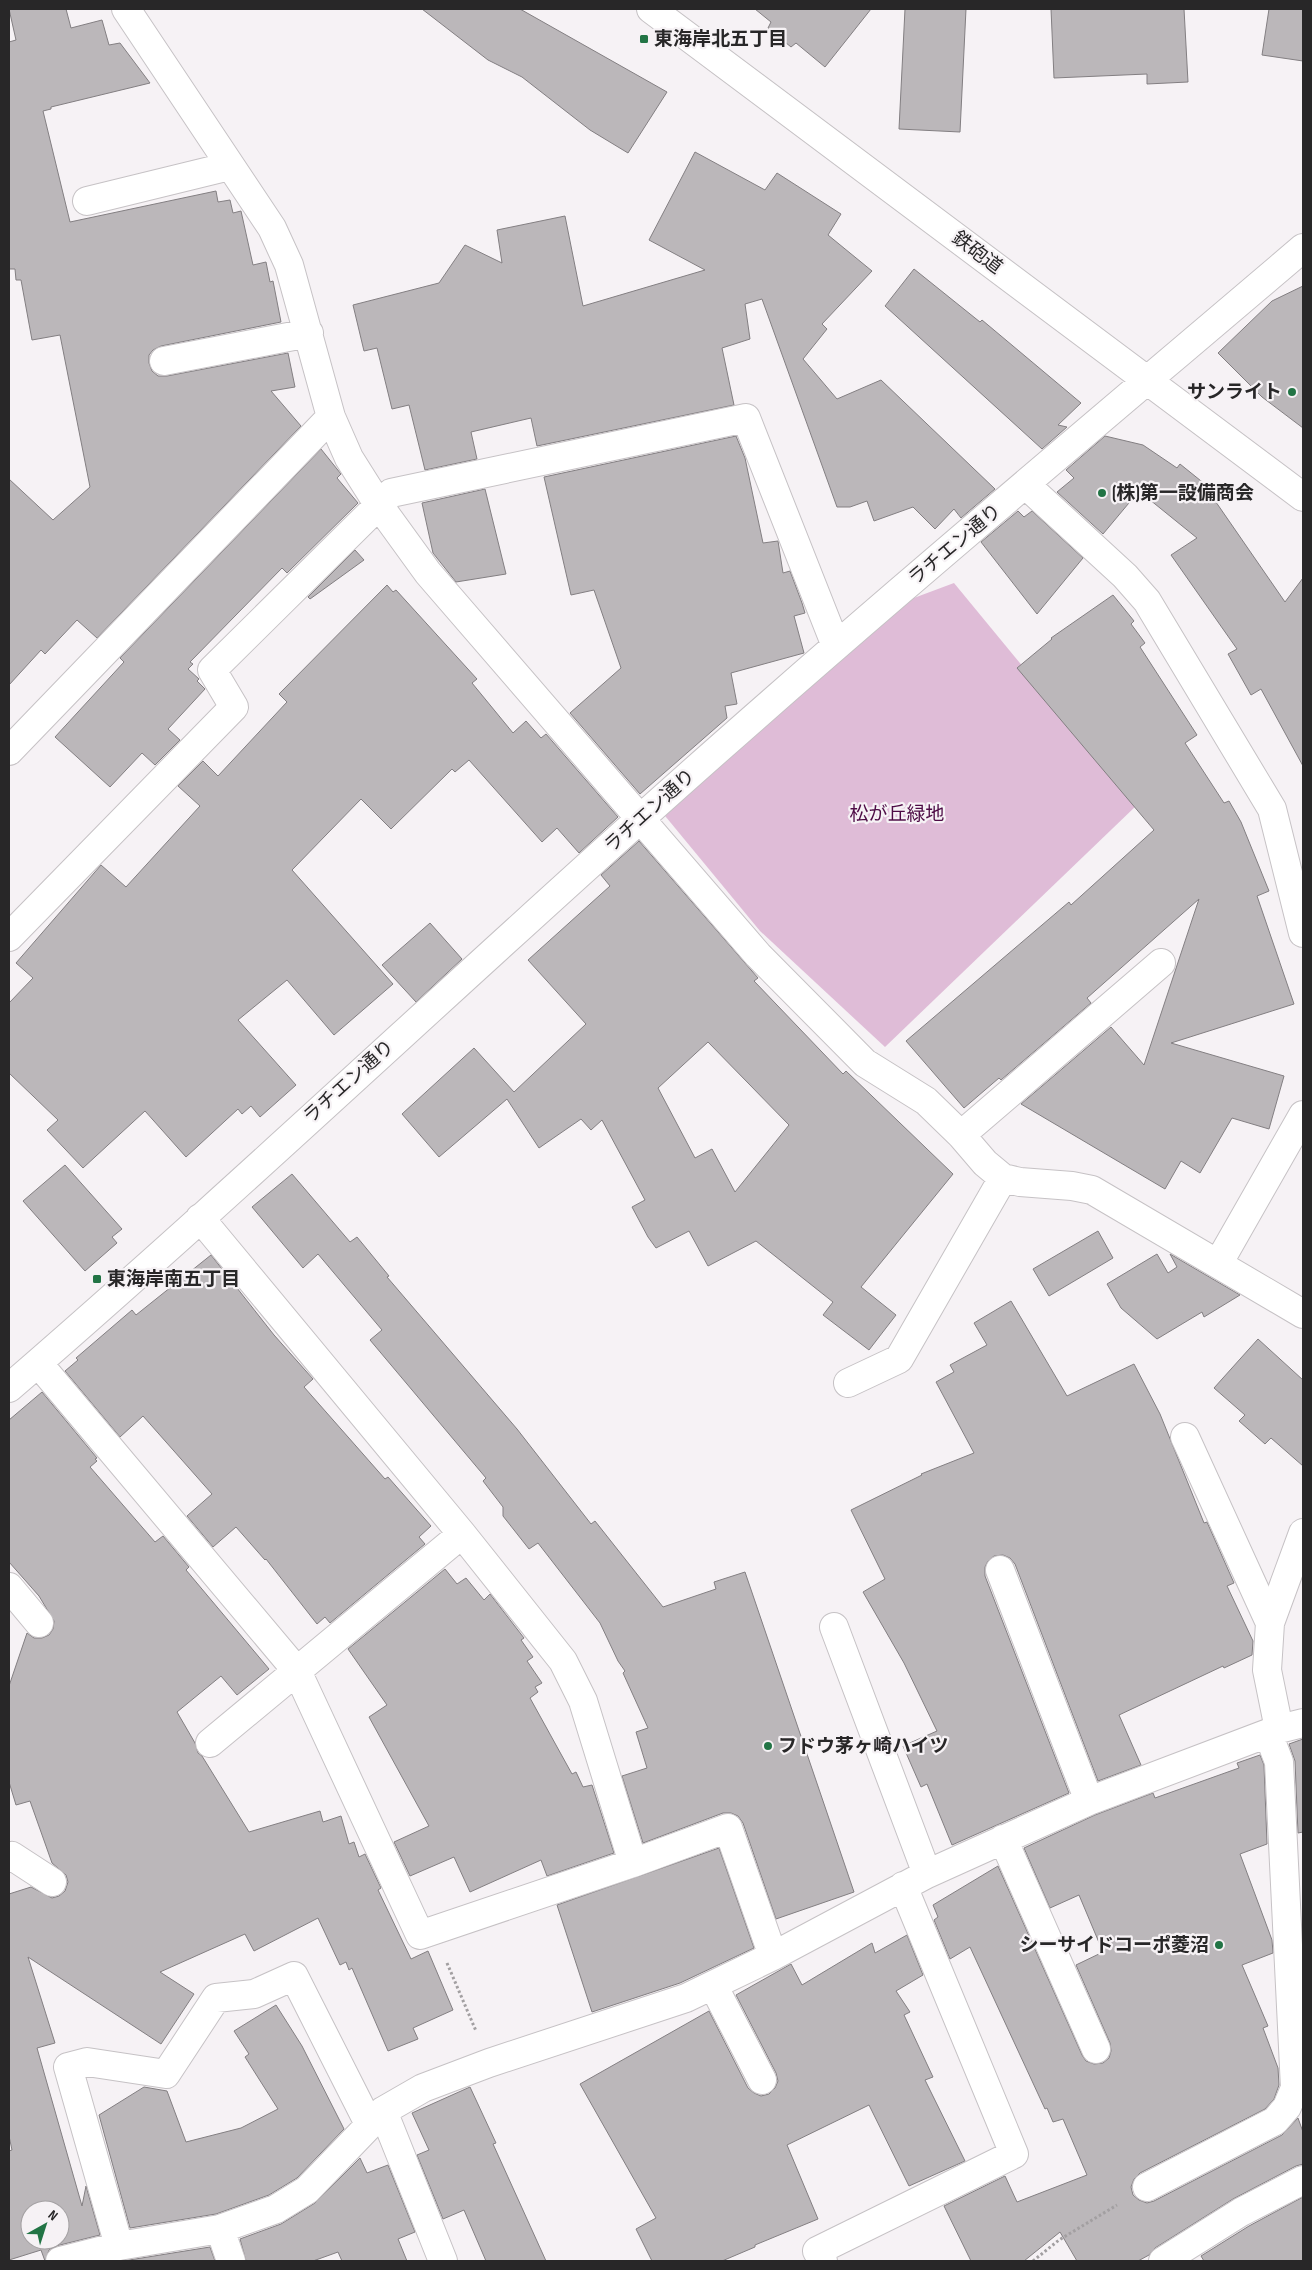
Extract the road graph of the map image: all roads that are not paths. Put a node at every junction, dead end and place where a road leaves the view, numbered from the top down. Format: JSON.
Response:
{"nodes":[{"id":1,"x":126,"y":9,"type":"edge"},
{"id":2,"x":651,"y":9,"type":"edge"},
{"id":3,"x":230,"y":166,"type":"junction"},
{"id":4,"x":87,"y":200,"type":"dead end"},
{"id":5,"x":1303,"y":248,"type":"edge"},
{"id":6,"x":309,"y":333,"type":"junction"},
{"id":7,"x":164,"y":361,"type":"dead end"},
{"id":8,"x":1148,"y":381,"type":"junction"},
{"id":9,"x":331,"y":417,"type":"junction"},
{"id":10,"x":1026,"y":485,"type":"junction"},
{"id":11,"x":1303,"y":497,"type":"edge"},
{"id":12,"x":378,"y":504,"type":"junction"},
{"id":13,"x":836,"y":646,"type":"junction"},
{"id":14,"x":9,"y":751,"type":"edge"},
{"id":15,"x":641,"y":818,"type":"junction"},
{"id":16,"x":1303,"y":933,"type":"edge"},
{"id":17,"x":9,"y":937,"type":"edge"},
{"id":18,"x":1161,"y":963,"type":"dead end"},
{"id":19,"x":1303,"y":1115,"type":"edge"},
{"id":20,"x":961,"y":1136,"type":"junction"},
{"id":21,"x":1002,"y":1178,"type":"junction"},
{"id":22,"x":200,"y":1218,"type":"junction"},
{"id":23,"x":1218,"y":1264,"type":"junction"},
{"id":24,"x":1303,"y":1314,"type":"edge"},
{"id":25,"x":38,"y":1362,"type":"junction"},
{"id":26,"x":848,"y":1384,"type":"dead end"},
{"id":27,"x":9,"y":1388,"type":"edge"},
{"id":28,"x":1185,"y":1437,"type":"dead end"},
{"id":29,"x":1303,"y":1533,"type":"edge"},
{"id":30,"x":462,"y":1534,"type":"junction"},
{"id":31,"x":1000,"y":1570,"type":"dead end"},
{"id":32,"x":9,"y":1587,"type":"edge"},
{"id":33,"x":39,"y":1623,"type":"dead end"},
{"id":34,"x":1270,"y":1623,"type":"junction"},
{"id":35,"x":834,"y":1627,"type":"dead end"},
{"id":36,"x":297,"y":1671,"type":"junction"},
{"id":37,"x":1284,"y":1728,"type":"edge"},
{"id":38,"x":210,"y":1743,"type":"dead end"},
{"id":39,"x":1088,"y":1801,"type":"junction"},
{"id":40,"x":1003,"y":1839,"type":"junction"},
{"id":41,"x":9,"y":1858,"type":"edge"},
{"id":42,"x":633,"y":1863,"type":"junction"},
{"id":43,"x":927,"y":1874,"type":"junction"},
{"id":44,"x":52,"y":1882,"type":"dead end"},
{"id":45,"x":903,"y":1886,"type":"junction"},
{"id":46,"x":773,"y":1956,"type":"junction"},
{"id":47,"x":713,"y":1985,"type":"junction"},
{"id":48,"x":1096,"y":2049,"type":"dead end"},
{"id":49,"x":762,"y":2080,"type":"dead end"},
{"id":50,"x":376,"y":2118,"type":"junction"},
{"id":51,"x":1303,"y":2180,"type":"edge"},
{"id":52,"x":1147,"y":2187,"type":"road end"},
{"id":53,"x":220,"y":2229,"type":"junction"},
{"id":54,"x":120,"y":2246,"type":"junction"},
{"id":55,"x":1171,"y":2259,"type":"edge"},
{"id":56,"x":60,"y":2261,"type":"edge"},
{"id":57,"x":231,"y":2261,"type":"edge"},
{"id":58,"x":443,"y":2261,"type":"edge"},
{"id":59,"x":823,"y":2261,"type":"edge"}],
"edges":[{"from":1,"to":3,"type":"street"},
{"from":2,"to":8,"type":"street","name":"鉄砲道"},
{"from":3,"to":4,"type":"street"},
{"from":3,"to":6,"type":"street"},
{"from":5,"to":8,"type":"street","name":"ラチエン通り"},
{"from":6,"to":7,"type":"street"},
{"from":6,"to":9,"type":"street"},
{"from":8,"to":10,"type":"street","name":"ラチエン通り"},
{"from":8,"to":11,"type":"street","name":"鉄砲道"},
{"from":9,"to":12,"type":"street"},
{"from":9,"to":14,"type":"street"},
{"from":10,"to":13,"type":"street","name":"ラチエン通り"},
{"from":10,"to":16,"type":"street"},
{"from":12,"to":13,"type":"street"},
{"from":12,"to":15,"type":"street"},
{"from":12,"to":17,"type":"street"},
{"from":13,"to":15,"type":"street","name":"ラチエン通り"},
{"from":15,"to":20,"type":"street"},
{"from":15,"to":22,"type":"street","name":"ラチエン通り"},
{"from":18,"to":20,"type":"street"},
{"from":19,"to":23,"type":"street"},
{"from":20,"to":21,"type":"street"},
{"from":21,"to":23,"type":"street"},
{"from":21,"to":26,"type":"street"},
{"from":22,"to":25,"type":"street","name":"ラチエン通り"},
{"from":22,"to":30,"type":"street"},
{"from":23,"to":24,"type":"street"},
{"from":25,"to":27,"type":"street","name":"ラチエン通り"},
{"from":25,"to":36,"type":"street"},
{"from":28,"to":34,"type":"street"},
{"from":29,"to":34,"type":"street"},
{"from":30,"to":36,"type":"street"},
{"from":30,"to":42,"type":"street"},
{"from":31,"to":39,"type":"street"},
{"from":32,"to":33,"type":"street"},
{"from":34,"to":37,"type":"street"},
{"from":35,"to":43,"type":"street"},
{"from":36,"to":38,"type":"street"},
{"from":36,"to":42,"type":"street"},
{"from":37,"to":39,"type":"street"},
{"from":37,"to":52,"type":"street"},
{"from":39,"to":40,"type":"street"},
{"from":40,"to":43,"type":"street"},
{"from":40,"to":48,"type":"street"},
{"from":41,"to":44,"type":"street"},
{"from":42,"to":46,"type":"street"},
{"from":43,"to":45,"type":"street"},
{"from":45,"to":46,"type":"street"},
{"from":45,"to":59,"type":"street"},
{"from":46,"to":47,"type":"street"},
{"from":47,"to":49,"type":"street"},
{"from":47,"to":50,"type":"street"},
{"from":50,"to":53,"type":"street"},
{"from":50,"to":54,"type":"street"},
{"from":50,"to":58,"type":"street"},
{"from":51,"to":55,"type":"street"},
{"from":53,"to":54,"type":"street"},
{"from":53,"to":57,"type":"street"},
{"from":54,"to":56,"type":"street"}]}
